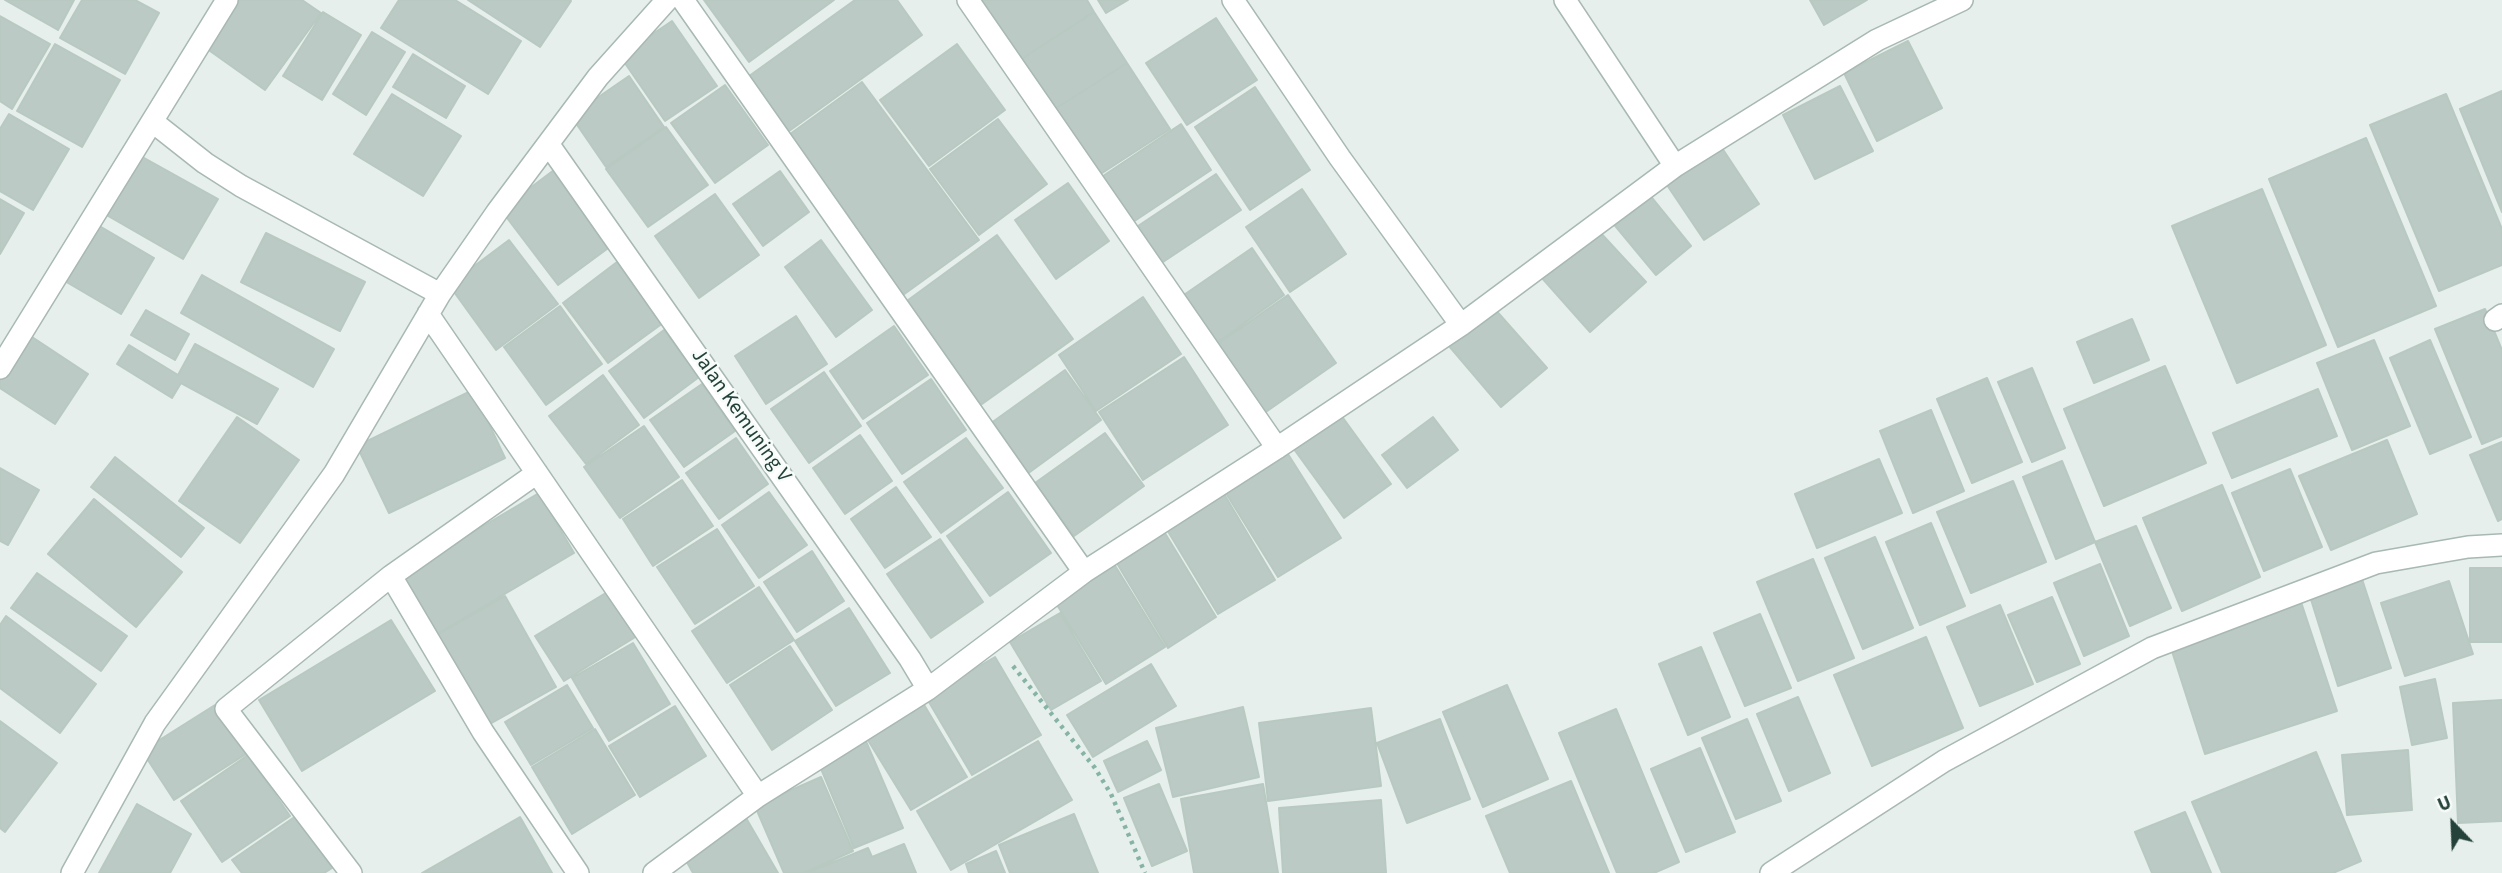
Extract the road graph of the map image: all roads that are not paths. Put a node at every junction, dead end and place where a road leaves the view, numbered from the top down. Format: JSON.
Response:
{"nodes":[{"id":1,"x":227,"y":0,"type":"edge"},
{"id":2,"x":667,"y":0,"type":"edge"},
{"id":3,"x":683,"y":0,"type":"edge"},
{"id":4,"x":968,"y":0,"type":"edge"},
{"id":5,"x":1233,"y":0,"type":"edge"},
{"id":6,"x":1566,"y":0,"type":"edge"},
{"id":7,"x":1962,"y":0,"type":"edge"},
{"id":8,"x":153,"y":122,"type":"junction"},
{"id":9,"x":549,"y":145,"type":"junction"},
{"id":10,"x":1675,"y":166,"type":"junction"},
{"id":11,"x":440,"y":294,"type":"junction"},
{"id":12,"x":428,"y":314,"type":"junction"},
{"id":13,"x":1461,"y":325,"type":"junction"},
{"id":14,"x":0,"y":368,"type":"edge"},
{"id":15,"x":1277,"y":448,"type":"junction"},
{"id":16,"x":537,"y":473,"type":"junction"},
{"id":17,"x":2502,"y":545,"type":"edge"},
{"id":18,"x":1084,"y":572,"type":"junction"},
{"id":19,"x":391,"y":576,"type":"junction"},
{"id":20,"x":928,"y":689,"type":"junction"},
{"id":21,"x":758,"y":796,"type":"junction"},
{"id":22,"x":72,"y":873,"type":"edge"},
{"id":23,"x":351,"y":873,"type":"edge"},
{"id":24,"x":578,"y":873,"type":"edge"},
{"id":25,"x":654,"y":873,"type":"edge"},
{"id":26,"x":1771,"y":873,"type":"edge"}],
"edges":[{"from":1,"to":8,"type":"street"},
{"from":2,"to":9,"type":"street"},
{"from":3,"to":18,"type":"street"},
{"from":4,"to":15,"type":"street"},
{"from":5,"to":13,"type":"street"},
{"from":6,"to":10,"type":"street"},
{"from":7,"to":10,"type":"street"},
{"from":8,"to":11,"type":"street"},
{"from":8,"to":14,"type":"street"},
{"from":9,"to":11,"type":"street"},
{"from":9,"to":20,"type":"street","name":"Jalan Kemuning V"},
{"from":10,"to":13,"type":"street"},
{"from":11,"to":12,"type":"street"},
{"from":12,"to":16,"type":"street"},
{"from":12,"to":22,"type":"street"},
{"from":13,"to":15,"type":"street"},
{"from":15,"to":18,"type":"street"},
{"from":16,"to":19,"type":"street"},
{"from":16,"to":21,"type":"street"},
{"from":17,"to":26,"type":"street"},
{"from":18,"to":20,"type":"street"},
{"from":19,"to":23,"type":"street"},
{"from":19,"to":24,"type":"street"},
{"from":20,"to":21,"type":"street"},
{"from":21,"to":25,"type":"street"}]}
